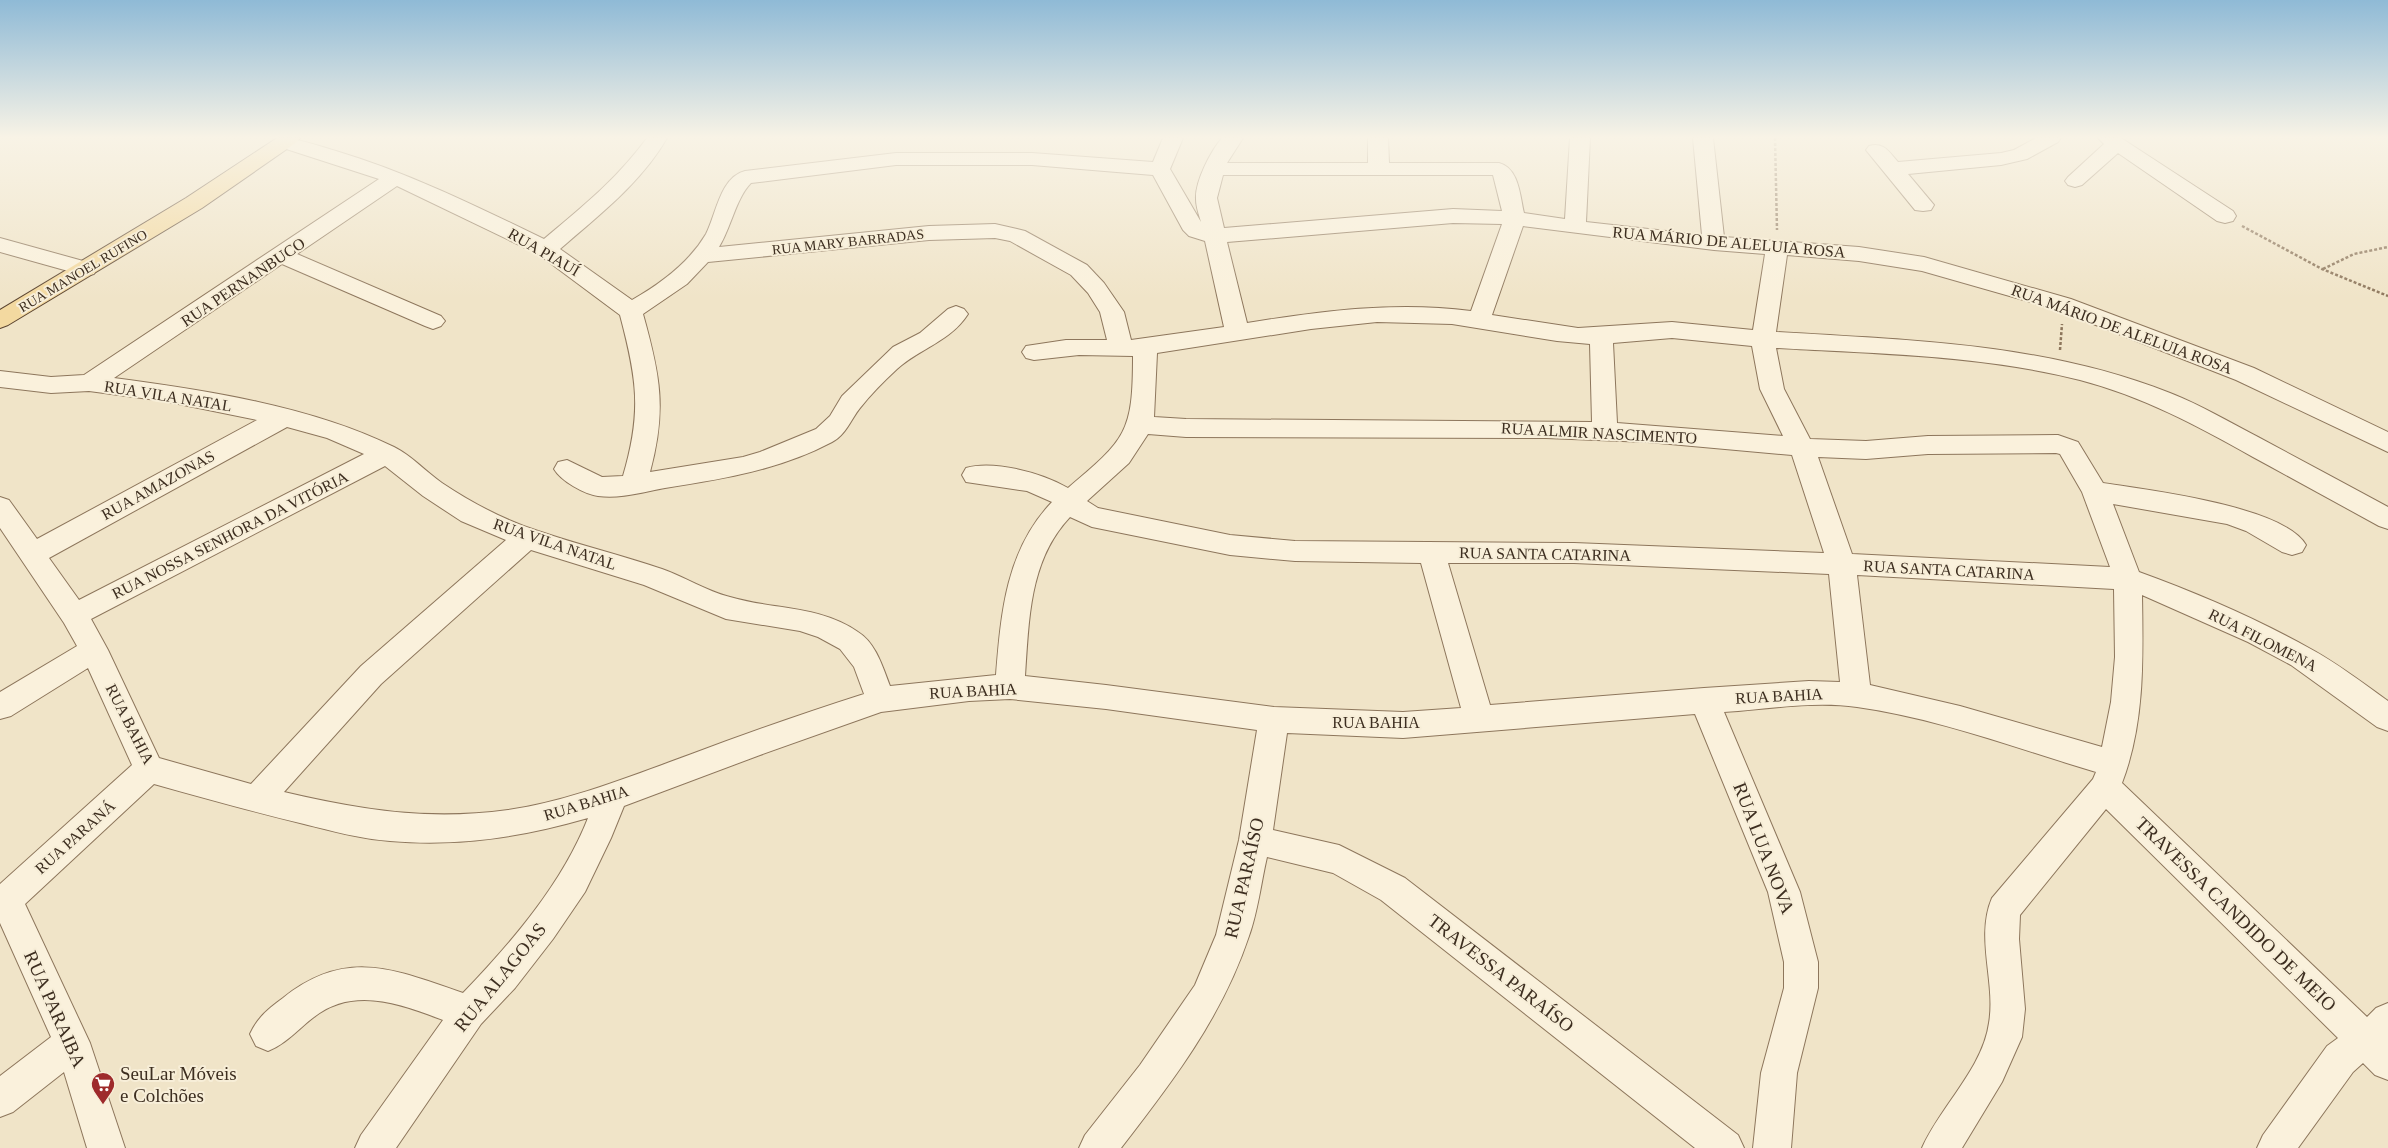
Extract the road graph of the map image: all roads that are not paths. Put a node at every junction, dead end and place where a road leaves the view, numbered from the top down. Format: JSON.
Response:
{"nodes":[{"id":1,"x":211,"y":192,"type":"edge"},
{"id":2,"x":375,"y":192,"type":"edge"},
{"id":3,"x":428,"y":192,"type":"edge"},
{"id":4,"x":613,"y":192,"type":"edge"},
{"id":5,"x":735,"y":192,"type":"edge"},
{"id":6,"x":1173,"y":192,"type":"edge"},
{"id":7,"x":1208,"y":192,"type":"edge"},
{"id":8,"x":1507,"y":192,"type":"edge"},
{"id":9,"x":1577,"y":192,"type":"edge"},
{"id":10,"x":1709,"y":192,"type":"edge"},
{"id":11,"x":1911,"y":192,"type":"edge"},
{"id":12,"x":2188,"y":192,"type":"edge"},
{"id":13,"x":1923,"y":205,"type":"dead end"},
{"id":14,"x":2225,"y":216,"type":"road end"},
{"id":15,"x":1514,"y":218,"type":"junction"},
{"id":16,"x":1575,"y":227,"type":"junction"},
{"id":17,"x":1213,"y":236,"type":"junction"},
{"id":18,"x":1714,"y":243,"type":"junction"},
{"id":19,"x":0,"y":245,"type":"edge"},
{"id":20,"x":1777,"y":248,"type":"junction"},
{"id":21,"x":546,"y":249,"type":"junction"},
{"id":22,"x":282,"y":256,"type":"junction"},
{"id":23,"x":701,"y":256,"type":"junction"},
{"id":24,"x":86,"y":270,"type":"junction"},
{"id":25,"x":631,"y":311,"type":"junction"},
{"id":26,"x":956,"y":314,"type":"dead end"},
{"id":27,"x":0,"y":320,"type":"edge"},
{"id":28,"x":433,"y":320,"type":"dead end"},
{"id":29,"x":1479,"y":320,"type":"junction"},
{"id":30,"x":1236,"y":331,"type":"junction"},
{"id":31,"x":1601,"y":336,"type":"junction"},
{"id":32,"x":1764,"y":338,"type":"junction"},
{"id":33,"x":1132,"y":348,"type":"junction"},
{"id":34,"x":1034,"y":352,"type":"dead end"},
{"id":35,"x":0,"y":379,"type":"edge"},
{"id":36,"x":89,"y":383,"type":"junction"},
{"id":37,"x":284,"y":417,"type":"junction"},
{"id":38,"x":1140,"y":425,"type":"junction"},
{"id":39,"x":1605,"y":431,"type":"junction"},
{"id":40,"x":2388,"y":443,"type":"edge"},
{"id":41,"x":1802,"y":448,"type":"junction"},
{"id":42,"x":387,"y":454,"type":"junction"},
{"id":43,"x":567,"y":469,"type":"dead end"},
{"id":44,"x":975,"y":475,"type":"dead end"},
{"id":45,"x":634,"y":486,"type":"junction"},
{"id":46,"x":2095,"y":491,"type":"junction"},
{"id":47,"x":1069,"y":501,"type":"junction"},
{"id":48,"x":0,"y":507,"type":"edge"},
{"id":49,"x":2388,"y":519,"type":"edge"},
{"id":50,"x":527,"y":538,"type":"junction"},
{"id":51,"x":18,"y":545,"type":"edge"},
{"id":52,"x":2292,"y":545,"type":"dead end"},
{"id":53,"x":1431,"y":552,"type":"junction"},
{"id":54,"x":1842,"y":565,"type":"junction"},
{"id":55,"x":2128,"y":579,"type":"junction"},
{"id":56,"x":74,"y":615,"type":"junction"},
{"id":57,"x":94,"y":650,"type":"junction"},
{"id":58,"x":1010,"y":687,"type":"junction"},
{"id":59,"x":1856,"y":695,"type":"junction"},
{"id":60,"x":881,"y":700,"type":"junction"},
{"id":61,"x":1704,"y":700,"type":"junction"},
{"id":62,"x":0,"y":707,"type":"edge"},
{"id":63,"x":1479,"y":718,"type":"junction"},
{"id":64,"x":2388,"y":718,"type":"edge"},
{"id":65,"x":1274,"y":720,"type":"junction"},
{"id":66,"x":149,"y":769,"type":"junction"},
{"id":67,"x":2110,"y":776,"type":"junction"},
{"id":68,"x":612,"y":797,"type":"junction"},
{"id":69,"x":257,"y":799,"type":"junction"},
{"id":70,"x":1255,"y":840,"type":"junction"},
{"id":71,"x":3,"y":902,"type":"edge"},
{"id":72,"x":469,"y":1012,"type":"junction"},
{"id":73,"x":268,"y":1034,"type":"dead end"},
{"id":74,"x":2381,"y":1041,"type":"edge"},
{"id":75,"x":72,"y":1043,"type":"junction"},
{"id":76,"x":0,"y":1100,"type":"edge"},
{"id":77,"x":106,"y":1148,"type":"edge"},
{"id":78,"x":374,"y":1148,"type":"edge"},
{"id":79,"x":1098,"y":1148,"type":"edge"},
{"id":80,"x":1725,"y":1148,"type":"edge"},
{"id":81,"x":1772,"y":1148,"type":"edge"},
{"id":82,"x":1941,"y":1148,"type":"edge"},
{"id":83,"x":2276,"y":1148,"type":"edge"}],
"edges":[{"from":1,"to":24,"type":"main road","name":"RUA MANOEL RUFINO"},
{"from":2,"to":22,"type":"street","name":"RUA PERNANBUCO"},
{"from":3,"to":21,"type":"street","name":"RUA PIAUÍ"},
{"from":4,"to":21,"type":"street"},
{"from":5,"to":23,"type":"street"},
{"from":6,"to":17,"type":"street"},
{"from":7,"to":17,"type":"street"},
{"from":8,"to":15,"type":"street"},
{"from":9,"to":16,"type":"street"},
{"from":10,"to":18,"type":"street"},
{"from":11,"to":13,"type":"street"},
{"from":12,"to":14,"type":"street"},
{"from":15,"to":16,"type":"street","name":"RUA MÁRIO DE ALELUIA ROSA"},
{"from":15,"to":17,"type":"street","name":"RUA MÁRIO DE ALELUIA ROSA"},
{"from":15,"to":29,"type":"street"},
{"from":16,"to":18,"type":"street","name":"RUA MÁRIO DE ALELUIA ROSA"},
{"from":17,"to":30,"type":"street"},
{"from":18,"to":20,"type":"street","name":"RUA MÁRIO DE ALELUIA ROSA"},
{"from":19,"to":24,"type":"street"},
{"from":20,"to":32,"type":"street"},
{"from":20,"to":40,"type":"street","name":"RUA MÁRIO DE ALELUIA ROSA"},
{"from":21,"to":25,"type":"street","name":"RUA PIAUÍ"},
{"from":22,"to":28,"type":"street"},
{"from":22,"to":36,"type":"street","name":"RUA PERNANBUCO"},
{"from":23,"to":25,"type":"street"},
{"from":23,"to":33,"type":"street","name":"RUA MARY BARRADAS"},
{"from":24,"to":27,"type":"main road","name":"RUA MANOEL RUFINO"},
{"from":25,"to":45,"type":"street"},
{"from":26,"to":45,"type":"street"},
{"from":29,"to":30,"type":"street"},
{"from":29,"to":31,"type":"street"},
{"from":30,"to":33,"type":"street"},
{"from":31,"to":32,"type":"street"},
{"from":31,"to":39,"type":"street"},
{"from":32,"to":41,"type":"street"},
{"from":32,"to":49,"type":"street"},
{"from":33,"to":34,"type":"street"},
{"from":33,"to":38,"type":"street","name":"RUA MARY BARRADAS"},
{"from":35,"to":36,"type":"street","name":"RUA VILA NATAL"},
{"from":36,"to":37,"type":"street","name":"RUA VILA NATAL"},
{"from":37,"to":42,"type":"street","name":"RUA VILA NATAL"},
{"from":37,"to":51,"type":"street","name":"RUA AMAZONAS"},
{"from":38,"to":39,"type":"street","name":"RUA ALMIR NASCIMENTO"},
{"from":38,"to":47,"type":"street"},
{"from":39,"to":41,"type":"street","name":"RUA ALMIR NASCIMENTO"},
{"from":41,"to":46,"type":"street","name":"RUA ALMIR NASCIMENTO"},
{"from":41,"to":54,"type":"street"},
{"from":42,"to":50,"type":"street","name":"RUA VILA NATAL"},
{"from":42,"to":56,"type":"street","name":"RUA NOSSA SENHORA DA VITÓRIA"},
{"from":43,"to":45,"type":"street"},
{"from":44,"to":47,"type":"street","name":"RUA SANTA CATARINA"},
{"from":46,"to":52,"type":"street"},
{"from":46,"to":55,"type":"street"},
{"from":47,"to":53,"type":"street","name":"RUA SANTA CATARINA"},
{"from":47,"to":58,"type":"street"},
{"from":48,"to":51,"type":"street","name":"RUA BAHIA"},
{"from":50,"to":60,"type":"street","name":"RUA VILA NATAL"},
{"from":50,"to":69,"type":"street"},
{"from":51,"to":56,"type":"street","name":"RUA BAHIA"},
{"from":53,"to":54,"type":"street","name":"RUA SANTA CATARINA"},
{"from":53,"to":63,"type":"street"},
{"from":54,"to":55,"type":"street","name":"RUA SANTA CATARINA"},
{"from":54,"to":59,"type":"street"},
{"from":55,"to":64,"type":"street","name":"RUA FILOMENA"},
{"from":55,"to":67,"type":"street"},
{"from":56,"to":57,"type":"street","name":"RUA BAHIA"},
{"from":57,"to":62,"type":"street"},
{"from":57,"to":66,"type":"street","name":"RUA BAHIA"},
{"from":58,"to":60,"type":"street","name":"RUA BAHIA"},
{"from":58,"to":65,"type":"street","name":"RUA BAHIA"},
{"from":59,"to":61,"type":"street","name":"RUA BAHIA"},
{"from":59,"to":67,"type":"street","name":"RUA BAHIA"},
{"from":60,"to":68,"type":"street","name":"RUA BAHIA"},
{"from":61,"to":63,"type":"street","name":"RUA BAHIA"},
{"from":61,"to":81,"type":"street","name":"RUA LUA NOVA"},
{"from":63,"to":65,"type":"street","name":"RUA BAHIA"},
{"from":65,"to":70,"type":"street","name":"RUA PARAÍSO"},
{"from":66,"to":69,"type":"street","name":"RUA BAHIA"},
{"from":66,"to":71,"type":"street","name":"RUA PARANÁ"},
{"from":67,"to":74,"type":"street","name":"TRAVESSA CANDIDO DE MEIO"},
{"from":67,"to":82,"type":"street"},
{"from":68,"to":69,"type":"street","name":"RUA BAHIA"},
{"from":68,"to":72,"type":"street","name":"RUA ALAGOAS"},
{"from":70,"to":79,"type":"street","name":"RUA PARAÍSO"},
{"from":70,"to":80,"type":"street","name":"TRAVESSA PARAÍSO"},
{"from":71,"to":75,"type":"street","name":"RUA PARAIBA"},
{"from":72,"to":73,"type":"street"},
{"from":72,"to":78,"type":"street","name":"RUA ALAGOAS"},
{"from":74,"to":83,"type":"street"},
{"from":75,"to":76,"type":"street"},
{"from":75,"to":77,"type":"street","name":"RUA PARAIBA"}]}
